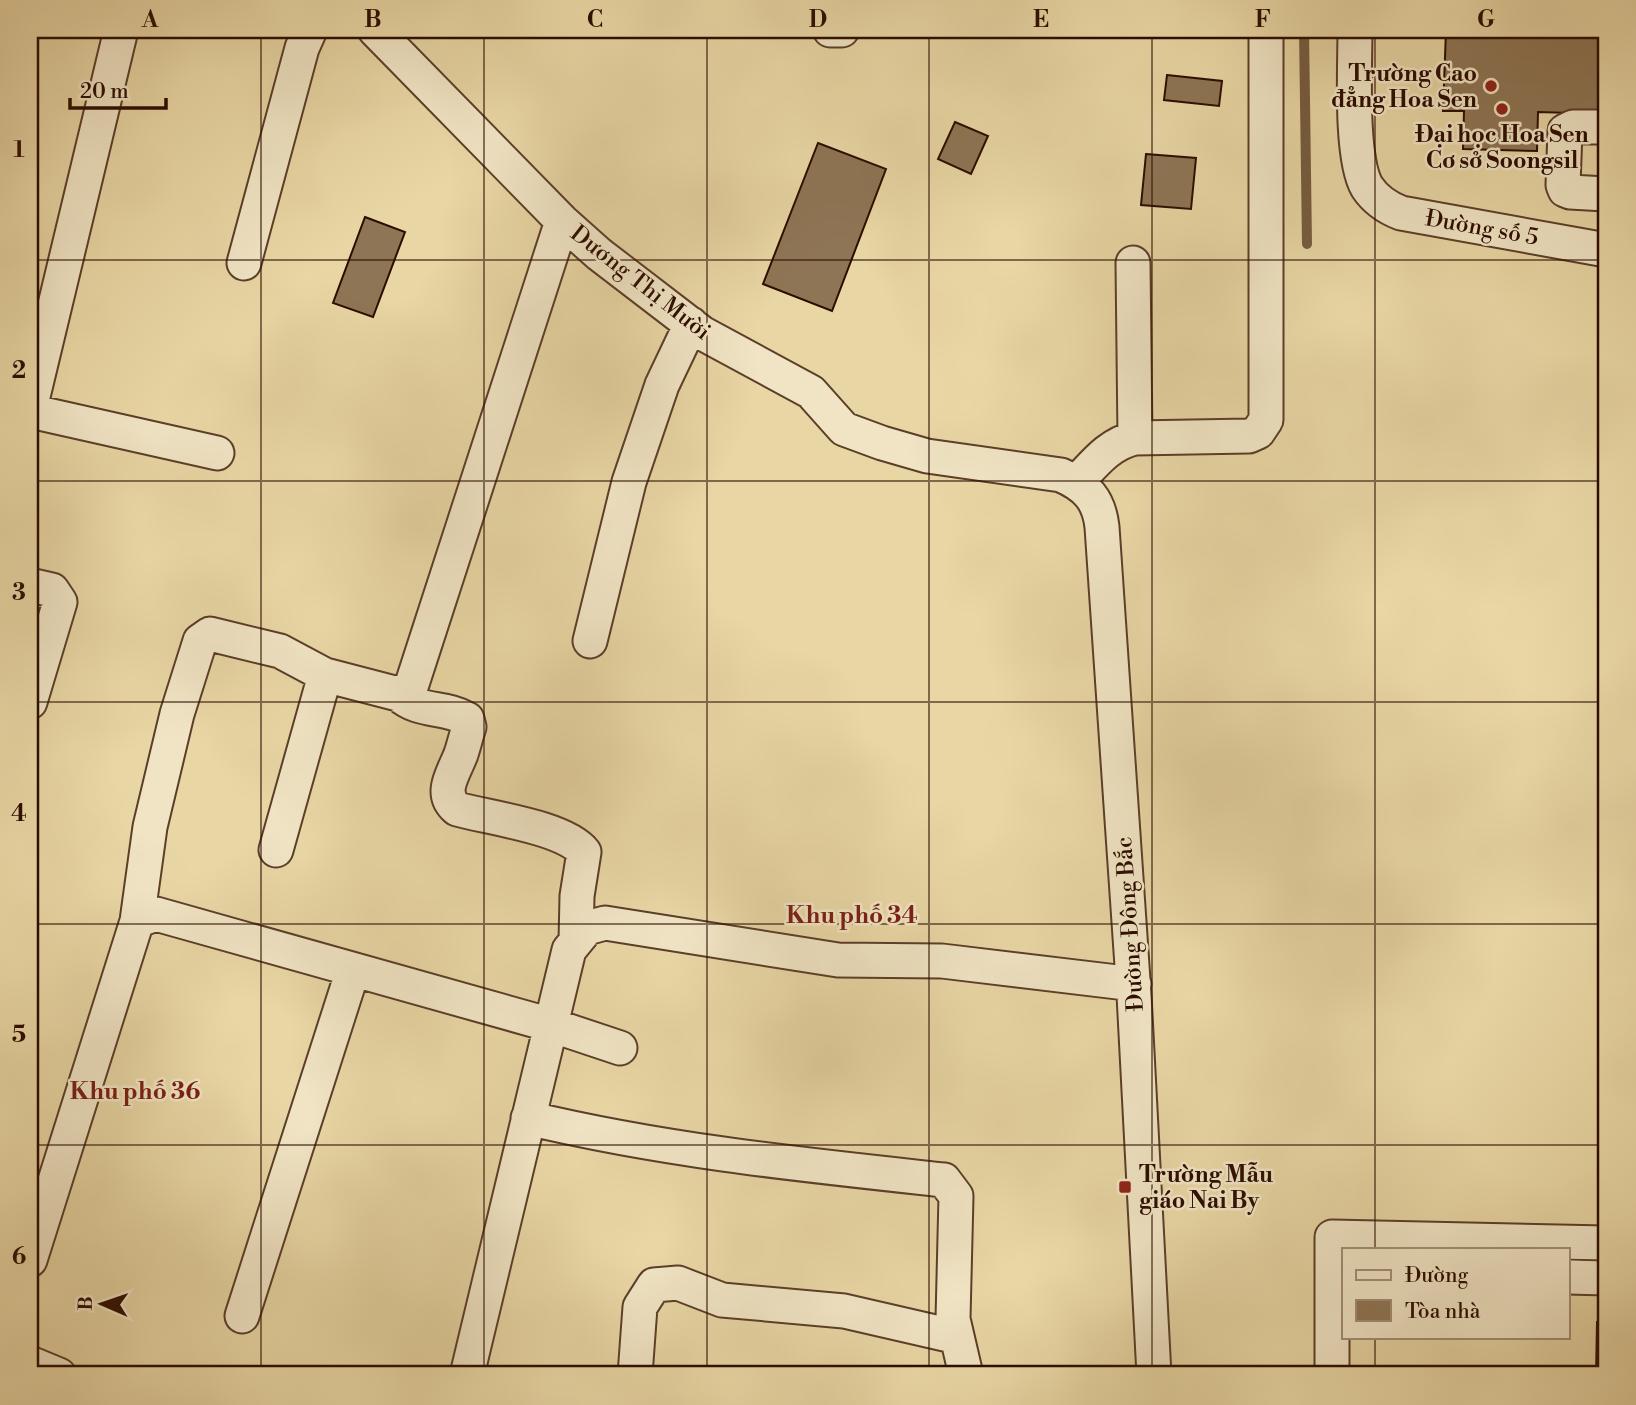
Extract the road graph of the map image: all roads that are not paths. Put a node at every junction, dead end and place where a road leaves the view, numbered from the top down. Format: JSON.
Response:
{"nodes":[{"id":1,"x":121,"y":30,"type":"edge"},
{"id":2,"x":310,"y":30,"type":"edge"},
{"id":3,"x":375,"y":30,"type":"edge"},
{"id":4,"x":830,"y":30,"type":"edge"},
{"id":5,"x":842,"y":30,"type":"edge"},
{"id":6,"x":1266,"y":30,"type":"edge"},
{"id":7,"x":1355,"y":30,"type":"edge"},
{"id":8,"x":1606,"y":127,"type":"edge"},
{"id":9,"x":1606,"y":194,"type":"edge"},
{"id":10,"x":562,"y":221,"type":"junction"},
{"id":11,"x":1606,"y":250,"type":"edge"},
{"id":12,"x":244,"y":263,"type":"dead end"},
{"id":13,"x":1133,"y":263,"type":"dead end"},
{"id":14,"x":691,"y":324,"type":"junction"},
{"id":15,"x":30,"y":410,"type":"edge"},
{"id":16,"x":1135,"y":438,"type":"junction"},
{"id":17,"x":217,"y":453,"type":"dead end"},
{"id":18,"x":1077,"y":482,"type":"junction"},
{"id":19,"x":30,"y":586,"type":"edge"},
{"id":20,"x":590,"y":641,"type":"dead end"},
{"id":21,"x":326,"y":674,"type":"junction"},
{"id":22,"x":398,"y":694,"type":"junction"},
{"id":23,"x":30,"y":702,"type":"edge"},
{"id":24,"x":276,"y":850,"type":"dead end"},
{"id":25,"x":137,"y":920,"type":"junction"},
{"id":26,"x":576,"y":941,"type":"junction"},
{"id":27,"x":353,"y":970,"type":"junction"},
{"id":28,"x":1134,"y":984,"type":"junction"},
{"id":29,"x":551,"y":1025,"type":"junction"},
{"id":30,"x":620,"y":1048,"type":"dead end"},
{"id":31,"x":528,"y":1118,"type":"junction"},
{"id":32,"x":1606,"y":1243,"type":"edge"},
{"id":33,"x":1555,"y":1246,"type":"edge"},
{"id":34,"x":30,"y":1260,"type":"edge"},
{"id":35,"x":1338,"y":1271,"type":"edge"},
{"id":36,"x":1570,"y":1277,"type":"edge"},
{"id":37,"x":1606,"y":1278,"type":"edge"},
{"id":38,"x":242,"y":1316,"type":"dead end"},
{"id":39,"x":957,"y":1337,"type":"junction"},
{"id":40,"x":30,"y":1363,"type":"edge"},
{"id":41,"x":59,"y":1375,"type":"edge"},
{"id":42,"x":467,"y":1375,"type":"edge"},
{"id":43,"x":635,"y":1375,"type":"edge"},
{"id":44,"x":967,"y":1375,"type":"edge"},
{"id":45,"x":1154,"y":1375,"type":"edge"},
{"id":46,"x":1332,"y":1375,"type":"edge"}],
"edges":[{"from":1,"to":15,"type":"street"},
{"from":2,"to":12,"type":"street"},
{"from":3,"to":10,"type":"street","name":"Dương Thị Mười"},
{"from":4,"to":5,"type":"street"},
{"from":6,"to":16,"type":"street"},
{"from":7,"to":11,"type":"street","name":"Đường số 5"},
{"from":8,"to":9,"type":"street"},
{"from":10,"to":14,"type":"street","name":"Dương Thị Mười"},
{"from":10,"to":22,"type":"street"},
{"from":13,"to":16,"type":"street"},
{"from":14,"to":18,"type":"street","name":"Dương Thị Mười"},
{"from":14,"to":20,"type":"street"},
{"from":15,"to":17,"type":"street"},
{"from":16,"to":18,"type":"street"},
{"from":18,"to":28,"type":"street","name":"Đường Đông Bắc"},
{"from":19,"to":23,"type":"street"},
{"from":21,"to":22,"type":"street"},
{"from":21,"to":24,"type":"street"},
{"from":21,"to":25,"type":"street"},
{"from":22,"to":26,"type":"street"},
{"from":25,"to":27,"type":"street"},
{"from":25,"to":34,"type":"street"},
{"from":26,"to":28,"type":"street"},
{"from":26,"to":29,"type":"street"},
{"from":27,"to":29,"type":"street"},
{"from":27,"to":38,"type":"street"},
{"from":28,"to":45,"type":"street","name":"Đường Đông Bắc"},
{"from":29,"to":30,"type":"street"},
{"from":29,"to":31,"type":"street"},
{"from":31,"to":39,"type":"street"},
{"from":31,"to":42,"type":"street"},
{"from":32,"to":33,"type":"street"},
{"from":33,"to":35,"type":"street"},
{"from":35,"to":46,"type":"street"},
{"from":36,"to":37,"type":"street"},
{"from":39,"to":43,"type":"street"},
{"from":39,"to":44,"type":"street"},
{"from":40,"to":41,"type":"street"}]}
